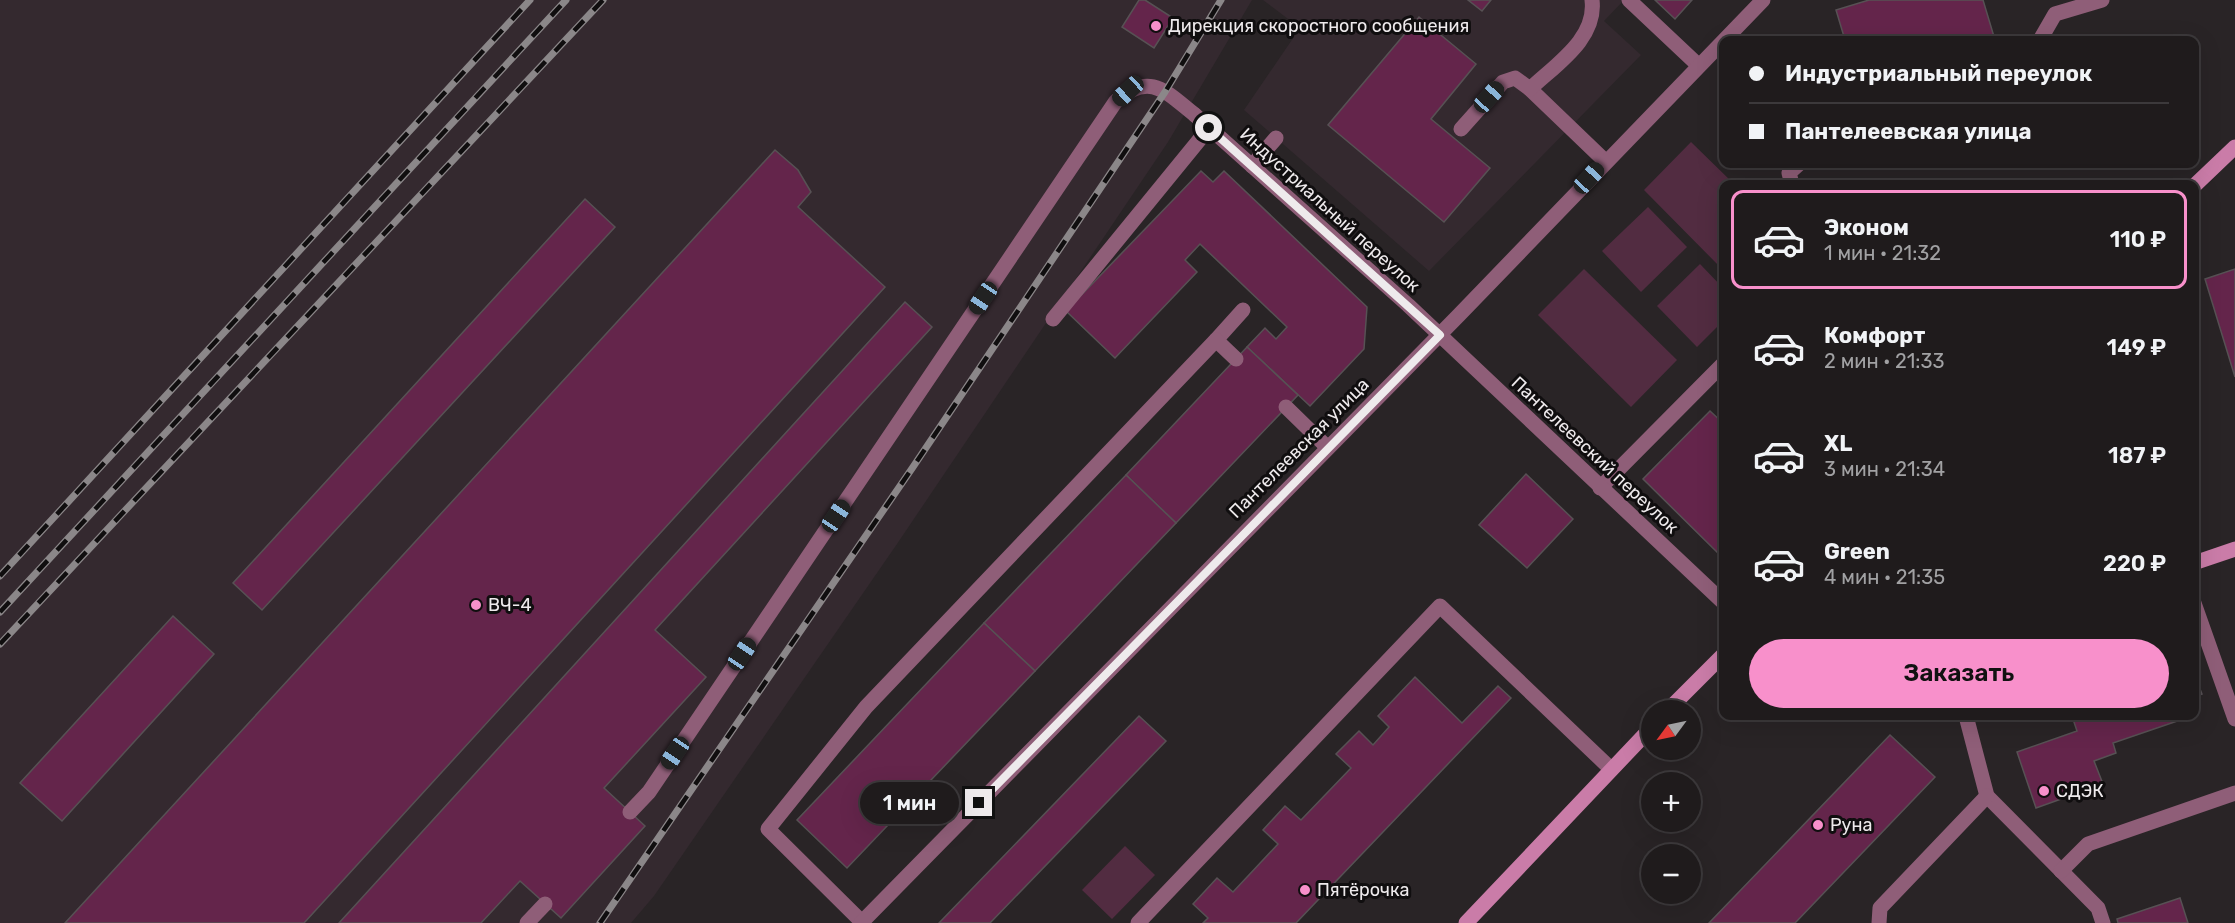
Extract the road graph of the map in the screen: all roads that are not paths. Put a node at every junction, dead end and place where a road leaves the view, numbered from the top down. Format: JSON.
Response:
{"nodes":[{"id":1,"x":1592,"y":0,"type":"edge"},
{"id":2,"x":1629,"y":0,"type":"edge"},
{"id":3,"x":1763,"y":0,"type":"edge"},
{"id":4,"x":2102,"y":0,"type":"edge"},
{"id":5,"x":1733,"y":36,"type":"edge"},
{"id":6,"x":2042,"y":36,"type":"edge"},
{"id":7,"x":1719,"y":52,"type":"edge"},
{"id":8,"x":1698,"y":65,"type":"junction"},
{"id":9,"x":1530,"y":89,"type":"junction"},
{"id":10,"x":1209,"y":128,"type":"junction"},
{"id":11,"x":1461,"y":129,"type":"dead end"},
{"id":12,"x":1276,"y":138,"type":"dead end"},
{"id":13,"x":2235,"y":147,"type":"edge"},
{"id":14,"x":1605,"y":161,"type":"junction"},
{"id":15,"x":1251,"y":166,"type":"junction"},
{"id":16,"x":2199,"y":181,"type":"edge"},
{"id":17,"x":1243,"y":310,"type":"dead end"},
{"id":18,"x":1053,"y":319,"type":"dead end"},
{"id":19,"x":1440,"y":335,"type":"junction"},
{"id":20,"x":1216,"y":340,"type":"junction"},
{"id":21,"x":1236,"y":359,"type":"dead end"},
{"id":22,"x":1719,"y":368,"type":"edge"},
{"id":23,"x":1286,"y":408,"type":"dead end"},
{"id":24,"x":1327,"y":447,"type":"junction"},
{"id":25,"x":1600,"y":488,"type":"junction"},
{"id":26,"x":2235,"y":549,"type":"edge"},
{"id":27,"x":2199,"y":561,"type":"edge"},
{"id":28,"x":1719,"y":598,"type":"edge"},
{"id":29,"x":2199,"y":617,"type":"edge"},
{"id":30,"x":1719,"y":659,"type":"edge"},
{"id":31,"x":1678,"y":700,"type":"edge"},
{"id":32,"x":2235,"y":719,"type":"edge"},
{"id":33,"x":1967,"y":720,"type":"edge"},
{"id":34,"x":1641,"y":738,"type":"edge"},
{"id":35,"x":1611,"y":769,"type":"junction"},
{"id":36,"x":2235,"y":793,"type":"edge"},
{"id":37,"x":1987,"y":796,"type":"junction"},
{"id":38,"x":630,"y":812,"type":"dead end"},
{"id":39,"x":2061,"y":871,"type":"junction"},
{"id":40,"x":545,"y":904,"type":"dead end"},
{"id":41,"x":862,"y":922,"type":"edge"},
{"id":42,"x":527,"y":923,"type":"edge"},
{"id":43,"x":1138,"y":923,"type":"edge"},
{"id":44,"x":1466,"y":923,"type":"edge"},
{"id":45,"x":1879,"y":923,"type":"edge"},
{"id":46,"x":2103,"y":923,"type":"edge"}],
"edges":[{"from":1,"to":9,"type":"street"},
{"from":2,"to":8,"type":"street"},
{"from":3,"to":5,"type":"street","name":"Пантелеевская улица"},
{"from":4,"to":6,"type":"street"},
{"from":7,"to":8,"type":"street","name":"Пантелеевская улица"},
{"from":8,"to":14,"type":"street","name":"Пантелеевская улица"},
{"from":9,"to":11,"type":"street"},
{"from":9,"to":14,"type":"street"},
{"from":10,"to":15,"type":"street","name":"Индустриальный переулок"},
{"from":10,"to":18,"type":"street"},
{"from":10,"to":38,"type":"street","name":"Индустриальный переулок"},
{"from":12,"to":15,"type":"street"},
{"from":13,"to":16,"type":"main road"},
{"from":14,"to":19,"type":"street","name":"Пантелеевская улица"},
{"from":15,"to":19,"type":"street","name":"Индустриальный переулок"},
{"from":17,"to":20,"type":"street"},
{"from":19,"to":24,"type":"street","name":"Пантелеевская улица"},
{"from":19,"to":25,"type":"street","name":"Пантелеевский переулок"},
{"from":20,"to":21,"type":"street"},
{"from":20,"to":41,"type":"street"},
{"from":22,"to":25,"type":"street"},
{"from":23,"to":24,"type":"street"},
{"from":24,"to":41,"type":"street","name":"Пантелеевская улица"},
{"from":25,"to":28,"type":"street","name":"Пантелеевский переулок"},
{"from":26,"to":27,"type":"main road"},
{"from":29,"to":32,"type":"street"},
{"from":30,"to":31,"type":"main road"},
{"from":33,"to":37,"type":"street"},
{"from":34,"to":35,"type":"main road"},
{"from":35,"to":43,"type":"street"},
{"from":35,"to":44,"type":"main road"},
{"from":36,"to":39,"type":"street"},
{"from":37,"to":39,"type":"street"},
{"from":37,"to":45,"type":"street"},
{"from":39,"to":46,"type":"street"},
{"from":40,"to":42,"type":"street"}]}
